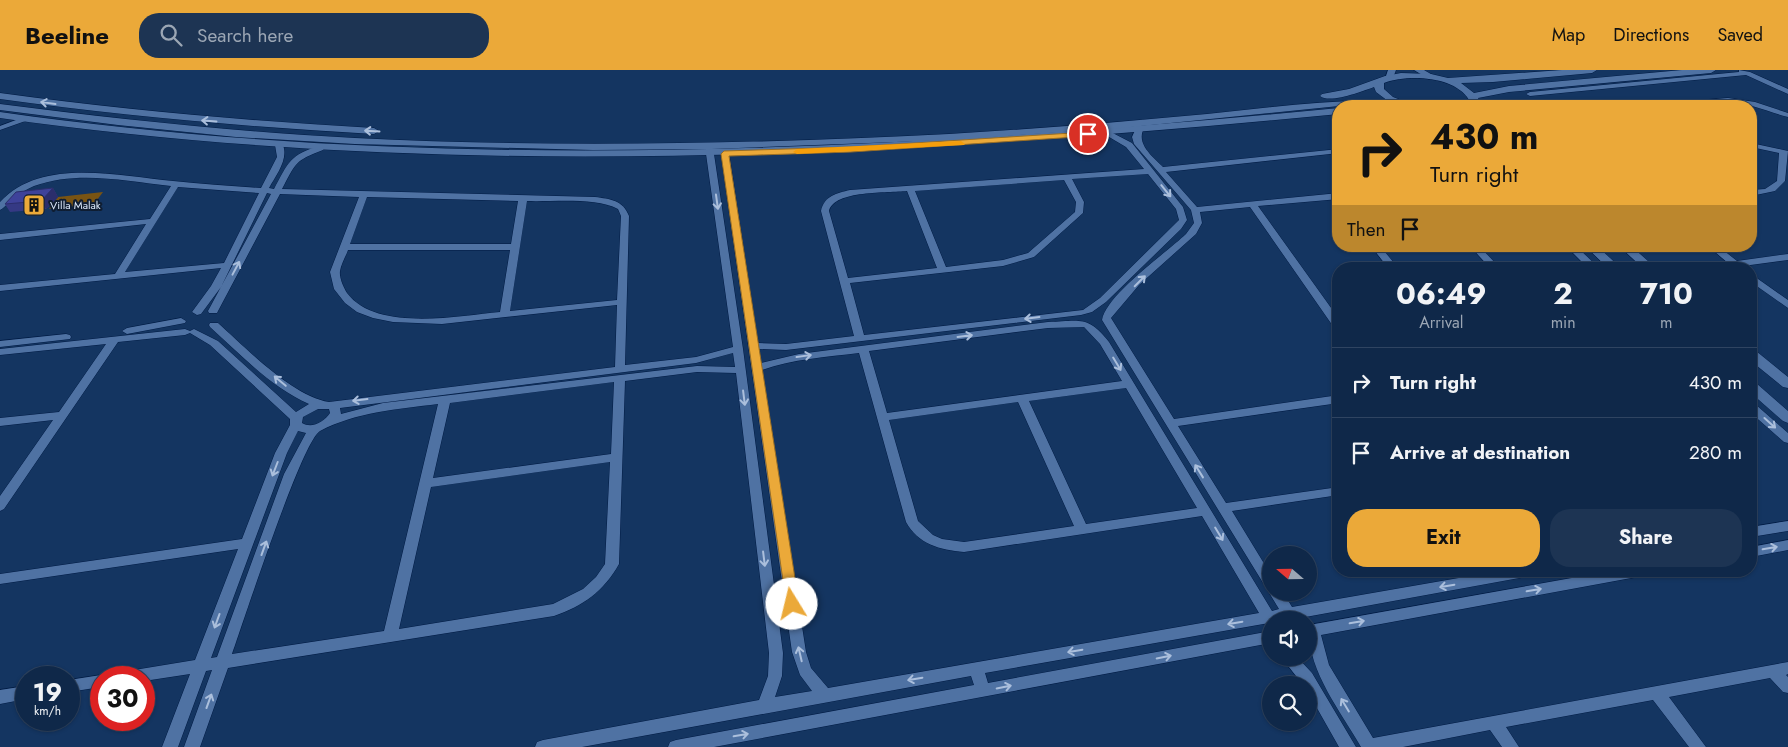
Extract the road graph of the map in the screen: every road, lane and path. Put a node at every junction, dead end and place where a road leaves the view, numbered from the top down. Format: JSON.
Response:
{"nodes":[{"id":1,"x":1418,"y":70,"type":"edge"},
{"id":2,"x":1588,"y":70,"type":"edge"},
{"id":3,"x":1711,"y":70,"type":"edge"},
{"id":4,"x":1741,"y":70,"type":"edge"},
{"id":5,"x":1391,"y":73,"type":"edge"},
{"id":6,"x":1748,"y":74,"type":"junction"},
{"id":7,"x":1432,"y":77,"type":"junction"},
{"id":8,"x":1659,"y":78,"type":"junction"},
{"id":9,"x":1444,"y":80,"type":"junction"},
{"id":10,"x":1601,"y":80,"type":"junction"},
{"id":11,"x":1670,"y":81,"type":"joint"},
{"id":12,"x":1379,"y":82,"type":"junction"},
{"id":13,"x":1540,"y":86,"type":"junction"},
{"id":14,"x":1551,"y":92,"type":"junction"},
{"id":15,"x":1788,"y":92,"type":"edge"},
{"id":16,"x":1530,"y":94,"type":"dead end"},
{"id":17,"x":0,"y":96,"type":"edge"},
{"id":18,"x":1473,"y":96,"type":"junction"},
{"id":19,"x":1396,"y":100,"type":"edge"},
{"id":20,"x":1473,"y":100,"type":"edge"},
{"id":21,"x":1757,"y":105,"type":"edge"},
{"id":22,"x":1788,"y":105,"type":"edge"},
{"id":23,"x":0,"y":107,"type":"edge"},
{"id":24,"x":1332,"y":107,"type":"edge"},
{"id":25,"x":1768,"y":107,"type":"junction"},
{"id":26,"x":1332,"y":112,"type":"edge"},
{"id":27,"x":0,"y":115,"type":"edge"},
{"id":28,"x":1788,"y":115,"type":"edge"},
{"id":29,"x":26,"y":119,"type":"junction"},
{"id":30,"x":0,"y":128,"type":"edge"},
{"id":31,"x":1139,"y":130,"type":"junction"},
{"id":32,"x":1107,"y":132,"type":"junction"},
{"id":33,"x":559,"y":137,"type":"junction"},
{"id":34,"x":594,"y":142,"type":"junction"},
{"id":35,"x":278,"y":145,"type":"junction"},
{"id":36,"x":1757,"y":146,"type":"edge"},
{"id":37,"x":552,"y":147,"type":"junction"},
{"id":38,"x":320,"y":148,"type":"junction"},
{"id":39,"x":1332,"y":152,"type":"edge"},
{"id":40,"x":1785,"y":152,"type":"edge"},
{"id":41,"x":710,"y":154,"type":"junction"},
{"id":42,"x":724,"y":154,"type":"junction"},
{"id":43,"x":1161,"y":170,"type":"junction"},
{"id":44,"x":1150,"y":171,"type":"junction"},
{"id":45,"x":1066,"y":177,"type":"junction"},
{"id":46,"x":176,"y":184,"type":"junction"},
{"id":47,"x":910,"y":189,"type":"junction"},
{"id":48,"x":264,"y":191,"type":"junction"},
{"id":49,"x":276,"y":192,"type":"junction"},
{"id":50,"x":1757,"y":192,"type":"edge"},
{"id":51,"x":364,"y":195,"type":"junction"},
{"id":52,"x":523,"y":199,"type":"junction"},
{"id":53,"x":1332,"y":199,"type":"edge"},
{"id":54,"x":1253,"y":204,"type":"junction"},
{"id":55,"x":0,"y":207,"type":"edge"},
{"id":56,"x":1195,"y":210,"type":"junction"},
{"id":57,"x":153,"y":221,"type":"junction"},
{"id":58,"x":0,"y":237,"type":"edge"},
{"id":59,"x":344,"y":247,"type":"junction"},
{"id":60,"x":516,"y":247,"type":"junction"},
{"id":61,"x":1380,"y":252,"type":"edge"},
{"id":62,"x":1480,"y":252,"type":"edge"},
{"id":63,"x":1577,"y":252,"type":"edge"},
{"id":64,"x":1597,"y":252,"type":"edge"},
{"id":65,"x":1631,"y":252,"type":"edge"},
{"id":66,"x":1720,"y":252,"type":"edge"},
{"id":67,"x":1788,"y":257,"type":"edge"},
{"id":68,"x":1388,"y":262,"type":"edge"},
{"id":69,"x":1489,"y":262,"type":"edge"},
{"id":70,"x":1588,"y":262,"type":"edge"},
{"id":71,"x":1608,"y":262,"type":"edge"},
{"id":72,"x":1643,"y":262,"type":"edge"},
{"id":73,"x":1733,"y":262,"type":"edge"},
{"id":74,"x":1757,"y":263,"type":"edge"},
{"id":75,"x":227,"y":265,"type":"junction"},
{"id":76,"x":943,"y":270,"type":"junction"},
{"id":77,"x":118,"y":276,"type":"junction"},
{"id":78,"x":844,"y":281,"type":"junction"},
{"id":79,"x":1757,"y":282,"type":"edge"},
{"id":80,"x":0,"y":288,"type":"edge"},
{"id":81,"x":622,"y":302,"type":"junction"},
{"id":82,"x":1788,"y":305,"type":"edge"},
{"id":83,"x":213,"y":311,"type":"junction"},
{"id":84,"x":1084,"y":311,"type":"junction"},
{"id":85,"x":197,"y":312,"type":"junction"},
{"id":86,"x":505,"y":314,"type":"junction"},
{"id":87,"x":1332,"y":317,"type":"edge"},
{"id":88,"x":1107,"y":318,"type":"junction"},
{"id":89,"x":181,"y":321,"type":"junction"},
{"id":90,"x":1086,"y":324,"type":"junction"},
{"id":91,"x":214,"y":325,"type":"junction"},
{"id":92,"x":190,"y":332,"type":"junction"},
{"id":93,"x":114,"y":340,"type":"junction"},
{"id":94,"x":0,"y":344,"type":"edge"},
{"id":95,"x":861,"y":344,"type":"junction"},
{"id":96,"x":753,"y":346,"type":"junction"},
{"id":97,"x":738,"y":349,"type":"junction"},
{"id":98,"x":0,"y":352,"type":"edge"},
{"id":99,"x":1757,"y":359,"type":"edge"},
{"id":100,"x":756,"y":368,"type":"junction"},
{"id":101,"x":740,"y":370,"type":"junction"},
{"id":102,"x":620,"y":374,"type":"junction"},
{"id":103,"x":1130,"y":384,"type":"junction"},
{"id":104,"x":1788,"y":384,"type":"edge"},
{"id":105,"x":1757,"y":391,"type":"edge"},
{"id":106,"x":1022,"y":398,"type":"junction"},
{"id":107,"x":445,"y":399,"type":"junction"},
{"id":108,"x":1332,"y":400,"type":"edge"},
{"id":109,"x":326,"y":405,"type":"junction"},
{"id":110,"x":1757,"y":412,"type":"edge"},
{"id":111,"x":62,"y":415,"type":"junction"},
{"id":112,"x":882,"y":417,"type":"junction"},
{"id":113,"x":1788,"y":418,"type":"edge"},
{"id":114,"x":332,"y":420,"type":"junction"},
{"id":115,"x":0,"y":422,"type":"edge"},
{"id":116,"x":296,"y":422,"type":"junction"},
{"id":117,"x":1169,"y":422,"type":"junction"},
{"id":118,"x":315,"y":428,"type":"junction"},
{"id":119,"x":766,"y":435,"type":"junction"},
{"id":120,"x":749,"y":438,"type":"junction"},
{"id":121,"x":1788,"y":439,"type":"edge"},
{"id":122,"x":618,"y":457,"type":"junction"},
{"id":123,"x":425,"y":483,"type":"junction"},
{"id":124,"x":1332,"y":492,"type":"edge"},
{"id":125,"x":0,"y":506,"type":"edge"},
{"id":126,"x":1223,"y":508,"type":"junction"},
{"id":127,"x":1205,"y":511,"type":"junction"},
{"id":128,"x":1788,"y":526,"type":"edge"},
{"id":129,"x":1082,"y":529,"type":"junction"},
{"id":130,"x":1757,"y":531,"type":"edge"},
{"id":131,"x":246,"y":543,"type":"junction"},
{"id":132,"x":1788,"y":545,"type":"edge"},
{"id":133,"x":1757,"y":551,"type":"edge"},
{"id":134,"x":1262,"y":571,"type":"edge"},
{"id":135,"x":1496,"y":577,"type":"edge"},
{"id":136,"x":1609,"y":577,"type":"edge"},
{"id":137,"x":1490,"y":578,"type":"junction"},
{"id":138,"x":0,"y":579,"type":"edge"},
{"id":139,"x":1505,"y":596,"type":"junction"},
{"id":140,"x":792,"y":604,"type":"junction"},
{"id":141,"x":770,"y":607,"type":"junction"},
{"id":142,"x":1264,"y":611,"type":"edge"},
{"id":143,"x":1305,"y":611,"type":"edge"},
{"id":144,"x":1262,"y":618,"type":"edge"},
{"id":145,"x":1317,"y":629,"type":"edge"},
{"id":146,"x":390,"y":636,"type":"junction"},
{"id":147,"x":1262,"y":641,"type":"edge"},
{"id":148,"x":1317,"y":650,"type":"edge"},
{"id":149,"x":223,"y":662,"type":"junction"},
{"id":150,"x":201,"y":665,"type":"junction"},
{"id":151,"x":1296,"y":666,"type":"edge"},
{"id":152,"x":976,"y":669,"type":"junction"},
{"id":153,"x":1781,"y":669,"type":"edge"},
{"id":154,"x":155,"y":673,"type":"edge"},
{"id":155,"x":1788,"y":687,"type":"edge"},
{"id":156,"x":983,"y":691,"type":"junction"},
{"id":157,"x":1657,"y":693,"type":"junction"},
{"id":158,"x":15,"y":695,"type":"edge"},
{"id":159,"x":825,"y":695,"type":"junction"},
{"id":160,"x":0,"y":697,"type":"edge"},
{"id":161,"x":764,"y":706,"type":"junction"},
{"id":162,"x":1494,"y":723,"type":"junction"},
{"id":163,"x":591,"y":743,"type":"edge"},
{"id":164,"x":170,"y":747,"type":"edge"},
{"id":165,"x":192,"y":747,"type":"edge"},
{"id":166,"x":542,"y":747,"type":"edge"},
{"id":167,"x":676,"y":747,"type":"edge"},
{"id":168,"x":1348,"y":747,"type":"edge"},
{"id":169,"x":1370,"y":747,"type":"edge"},
{"id":170,"x":1511,"y":747,"type":"edge"},
{"id":171,"x":1698,"y":747,"type":"edge"}],
"edges":[{"from":1,"to":7,"type":"street"},
{"from":2,"to":9,"type":"main road"},
{"from":2,"to":10,"type":"main road"},
{"from":3,"to":8,"type":"main road"},
{"from":4,"to":6,"type":"street"},
{"from":5,"to":7,"type":"main road"},
{"from":5,"to":12,"type":"main road"},
{"from":6,"to":11,"type":"street"},
{"from":6,"to":15,"type":"street"},
{"from":7,"to":9,"type":"main road"},
{"from":8,"to":10,"type":"main road"},
{"from":8,"to":11,"type":"main road"},
{"from":8,"to":14,"type":"street"},
{"from":9,"to":18,"type":"main road"},
{"from":10,"to":13,"type":"main road"},
{"from":12,"to":19,"type":"main road"},
{"from":12,"to":34,"type":"main road"},
{"from":13,"to":14,"type":"main road"},
{"from":13,"to":18,"type":"main road"},
{"from":14,"to":16,"type":"street"},
{"from":33,"to":17,"type":"main road","one_way":true},
{"from":18,"to":20,"type":"main road"},
{"from":21,"to":25,"type":"street"},
{"from":22,"to":25,"type":"street"},
{"from":23,"to":37,"type":"main road"},
{"from":24,"to":34,"type":"main road"},
{"from":25,"to":28,"type":"street"},
{"from":26,"to":31,"type":"street"},
{"from":27,"to":29,"type":"street"},
{"from":29,"to":30,"type":"street"},
{"from":29,"to":35,"type":"street"},
{"from":31,"to":32,"type":"street"},
{"from":31,"to":43,"type":"street"},
{"from":32,"to":42,"type":"street"},
{"from":32,"to":44,"type":"street"},
{"from":33,"to":34,"type":"main road"},
{"from":33,"to":37,"type":"main road"},
{"from":34,"to":37,"type":"main road"},
{"from":35,"to":38,"type":"street"},
{"from":35,"to":48,"type":"street"},
{"from":36,"to":40,"type":"street"},
{"from":38,"to":41,"type":"street"},
{"from":38,"to":49,"type":"street"},
{"from":39,"to":43,"type":"street"},
{"from":40,"to":50,"type":"street"},
{"from":41,"to":42,"type":"street"},
{"from":41,"to":97,"type":"street","one_way":true},
{"from":42,"to":96,"type":"street"},
{"from":43,"to":56,"type":"street"},
{"from":44,"to":45,"type":"street"},
{"from":44,"to":84,"type":"street","one_way":true},
{"from":45,"to":47,"type":"street"},
{"from":45,"to":76,"type":"street"},
{"from":46,"to":48,"type":"street"},
{"from":46,"to":55,"type":"street"},
{"from":46,"to":57,"type":"street"},
{"from":47,"to":76,"type":"street"},
{"from":47,"to":78,"type":"street"},
{"from":48,"to":49,"type":"street"},
{"from":48,"to":75,"type":"street"},
{"from":49,"to":51,"type":"street"},
{"from":83,"to":49,"type":"street","one_way":true},
{"from":51,"to":52,"type":"street"},
{"from":51,"to":59,"type":"street"},
{"from":52,"to":60,"type":"street"},
{"from":52,"to":81,"type":"street"},
{"from":53,"to":54,"type":"street"},
{"from":54,"to":56,"type":"street"},
{"from":54,"to":87,"type":"street"},
{"from":88,"to":56,"type":"street","one_way":true},
{"from":57,"to":58,"type":"street"},
{"from":57,"to":77,"type":"street"},
{"from":59,"to":60,"type":"street"},
{"from":59,"to":86,"type":"street"},
{"from":60,"to":86,"type":"street"},
{"from":61,"to":68,"type":"street"},
{"from":62,"to":69,"type":"street"},
{"from":63,"to":70,"type":"street"},
{"from":64,"to":71,"type":"street"},
{"from":65,"to":72,"type":"street"},
{"from":66,"to":73,"type":"street"},
{"from":67,"to":74,"type":"street"},
{"from":75,"to":77,"type":"street"},
{"from":75,"to":85,"type":"street"},
{"from":76,"to":78,"type":"street"},
{"from":77,"to":80,"type":"street"},
{"from":78,"to":95,"type":"street"},
{"from":79,"to":82,"type":"street"},
{"from":81,"to":86,"type":"street"},
{"from":81,"to":102,"type":"street"},
{"from":83,"to":85,"type":"street"},
{"from":83,"to":91,"type":"street"},
{"from":84,"to":88,"type":"street"},
{"from":84,"to":90,"type":"street"},
{"from":84,"to":95,"type":"street","one_way":true},
{"from":85,"to":89,"type":"street"},
{"from":88,"to":90,"type":"street"},
{"from":88,"to":117,"type":"street"},
{"from":89,"to":92,"type":"street"},
{"from":89,"to":94,"type":"street"},
{"from":95,"to":90,"type":"street","one_way":true},
{"from":90,"to":103,"type":"street","one_way":true},
{"from":91,"to":92,"type":"street"},
{"from":109,"to":91,"type":"street","one_way":true},
{"from":92,"to":93,"type":"street"},
{"from":92,"to":116,"type":"street"},
{"from":93,"to":98,"type":"street"},
{"from":93,"to":111,"type":"street"},
{"from":95,"to":96,"type":"street"},
{"from":100,"to":95,"type":"street","one_way":true},
{"from":95,"to":112,"type":"street"},
{"from":96,"to":100,"type":"street"},
{"from":97,"to":101,"type":"street"},
{"from":97,"to":102,"type":"street"},
{"from":99,"to":104,"type":"street"},
{"from":100,"to":119,"type":"street"},
{"from":101,"to":102,"type":"street"},
{"from":101,"to":120,"type":"street","one_way":true},
{"from":102,"to":107,"type":"street"},
{"from":102,"to":109,"type":"street","one_way":true},
{"from":102,"to":122,"type":"street"},
{"from":103,"to":106,"type":"street"},
{"from":103,"to":127,"type":"street"},
{"from":105,"to":113,"type":"street"},
{"from":106,"to":112,"type":"street"},
{"from":106,"to":129,"type":"street"},
{"from":107,"to":114,"type":"street"},
{"from":107,"to":123,"type":"street"},
{"from":108,"to":117,"type":"street"},
{"from":109,"to":114,"type":"street"},
{"from":109,"to":116,"type":"street"},
{"from":110,"to":121,"type":"street","one_way":true},
{"from":111,"to":115,"type":"street"},
{"from":111,"to":125,"type":"street"},
{"from":112,"to":129,"type":"street"},
{"from":114,"to":118,"type":"street"},
{"from":116,"to":118,"type":"street"},
{"from":116,"to":131,"type":"street","one_way":true},
{"from":126,"to":117,"type":"street","one_way":true},
{"from":149,"to":118,"type":"street","one_way":true},
{"from":119,"to":120,"type":"street"},
{"from":119,"to":140,"type":"street"},
{"from":120,"to":141,"type":"street","one_way":true},
{"from":122,"to":123,"type":"street"},
{"from":122,"to":146,"type":"street"},
{"from":123,"to":146,"type":"street"},
{"from":124,"to":126,"type":"street"},
{"from":126,"to":134,"type":"street"},
{"from":127,"to":129,"type":"street"},
{"from":127,"to":142,"type":"street","one_way":true},
{"from":128,"to":130,"type":"street"},
{"from":131,"to":138,"type":"street"},
{"from":131,"to":150,"type":"street","one_way":true},
{"from":133,"to":132,"type":"street","one_way":true},
{"from":135,"to":137,"type":"street"},
{"from":139,"to":136,"type":"street","one_way":true},
{"from":137,"to":139,"type":"street"},
{"from":137,"to":143,"type":"street","one_way":true},
{"from":145,"to":139,"type":"street","one_way":true},
{"from":140,"to":141,"type":"street"},
{"from":159,"to":140,"type":"street","one_way":true},
{"from":141,"to":161,"type":"street"},
{"from":144,"to":152,"type":"street","one_way":true},
{"from":146,"to":149,"type":"street"},
{"from":156,"to":147,"type":"street","one_way":true},
{"from":169,"to":148,"type":"street","one_way":true},
{"from":149,"to":150,"type":"street"},
{"from":165,"to":149,"type":"street","one_way":true},
{"from":150,"to":154,"type":"street"},
{"from":150,"to":164,"type":"street"},
{"from":151,"to":168,"type":"street"},
{"from":152,"to":156,"type":"street"},
{"from":152,"to":159,"type":"street","one_way":true},
{"from":153,"to":155,"type":"street"},
{"from":153,"to":157,"type":"street"},
{"from":167,"to":156,"type":"street","one_way":true},
{"from":157,"to":162,"type":"street"},
{"from":157,"to":171,"type":"street"},
{"from":158,"to":160,"type":"street"},
{"from":159,"to":161,"type":"street"},
{"from":161,"to":163,"type":"street"},
{"from":162,"to":169,"type":"street"},
{"from":162,"to":170,"type":"street"},
{"from":163,"to":166,"type":"street"}]}
